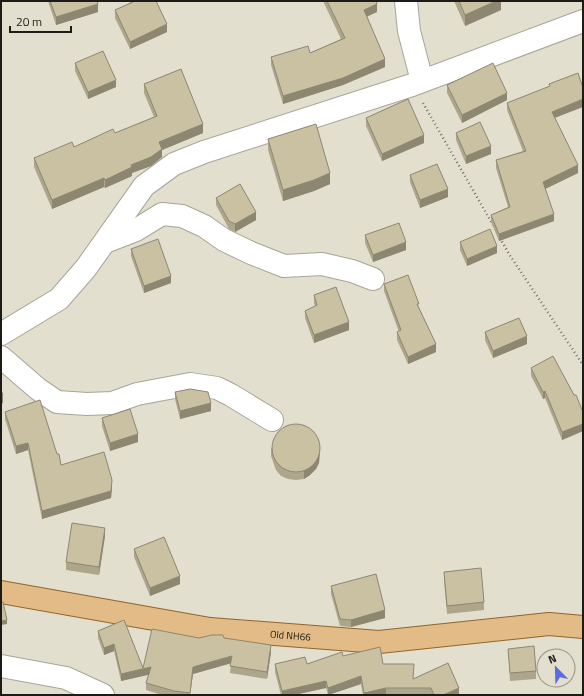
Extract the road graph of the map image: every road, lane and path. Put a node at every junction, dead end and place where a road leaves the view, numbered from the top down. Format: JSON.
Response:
{"nodes":[{"id":1,"x":406,"y":1,"type":"edge"},
{"id":2,"x":583,"y":21,"type":"edge"},
{"id":3,"x":417,"y":83,"type":"junction"},
{"id":4,"x":494,"y":227,"type":"edge"},
{"id":5,"x":498,"y":234,"type":"edge"},
{"id":6,"x":105,"y":242,"type":"junction"},
{"id":7,"x":373,"y":279,"type":"dead end"},
{"id":8,"x":1,"y":334,"type":"edge"},
{"id":9,"x":1,"y":357,"type":"edge"},
{"id":10,"x":583,"y":365,"type":"edge"},
{"id":11,"x":272,"y":420,"type":"dead end"},
{"id":12,"x":1,"y":592,"type":"edge"},
{"id":13,"x":583,"y":627,"type":"edge"},
{"id":14,"x":1,"y":666,"type":"edge"},
{"id":15,"x":103,"y":695,"type":"edge"}],
"edges":[{"from":1,"to":3,"type":"street"},
{"from":2,"to":3,"type":"street"},
{"from":3,"to":4,"type":"path"},
{"from":3,"to":6,"type":"street"},
{"from":5,"to":10,"type":"path"},
{"from":6,"to":7,"type":"street"},
{"from":6,"to":8,"type":"street"},
{"from":9,"to":11,"type":"street"},
{"from":12,"to":13,"type":"main road","name":"Old NH66"},
{"from":14,"to":15,"type":"street"}]}
